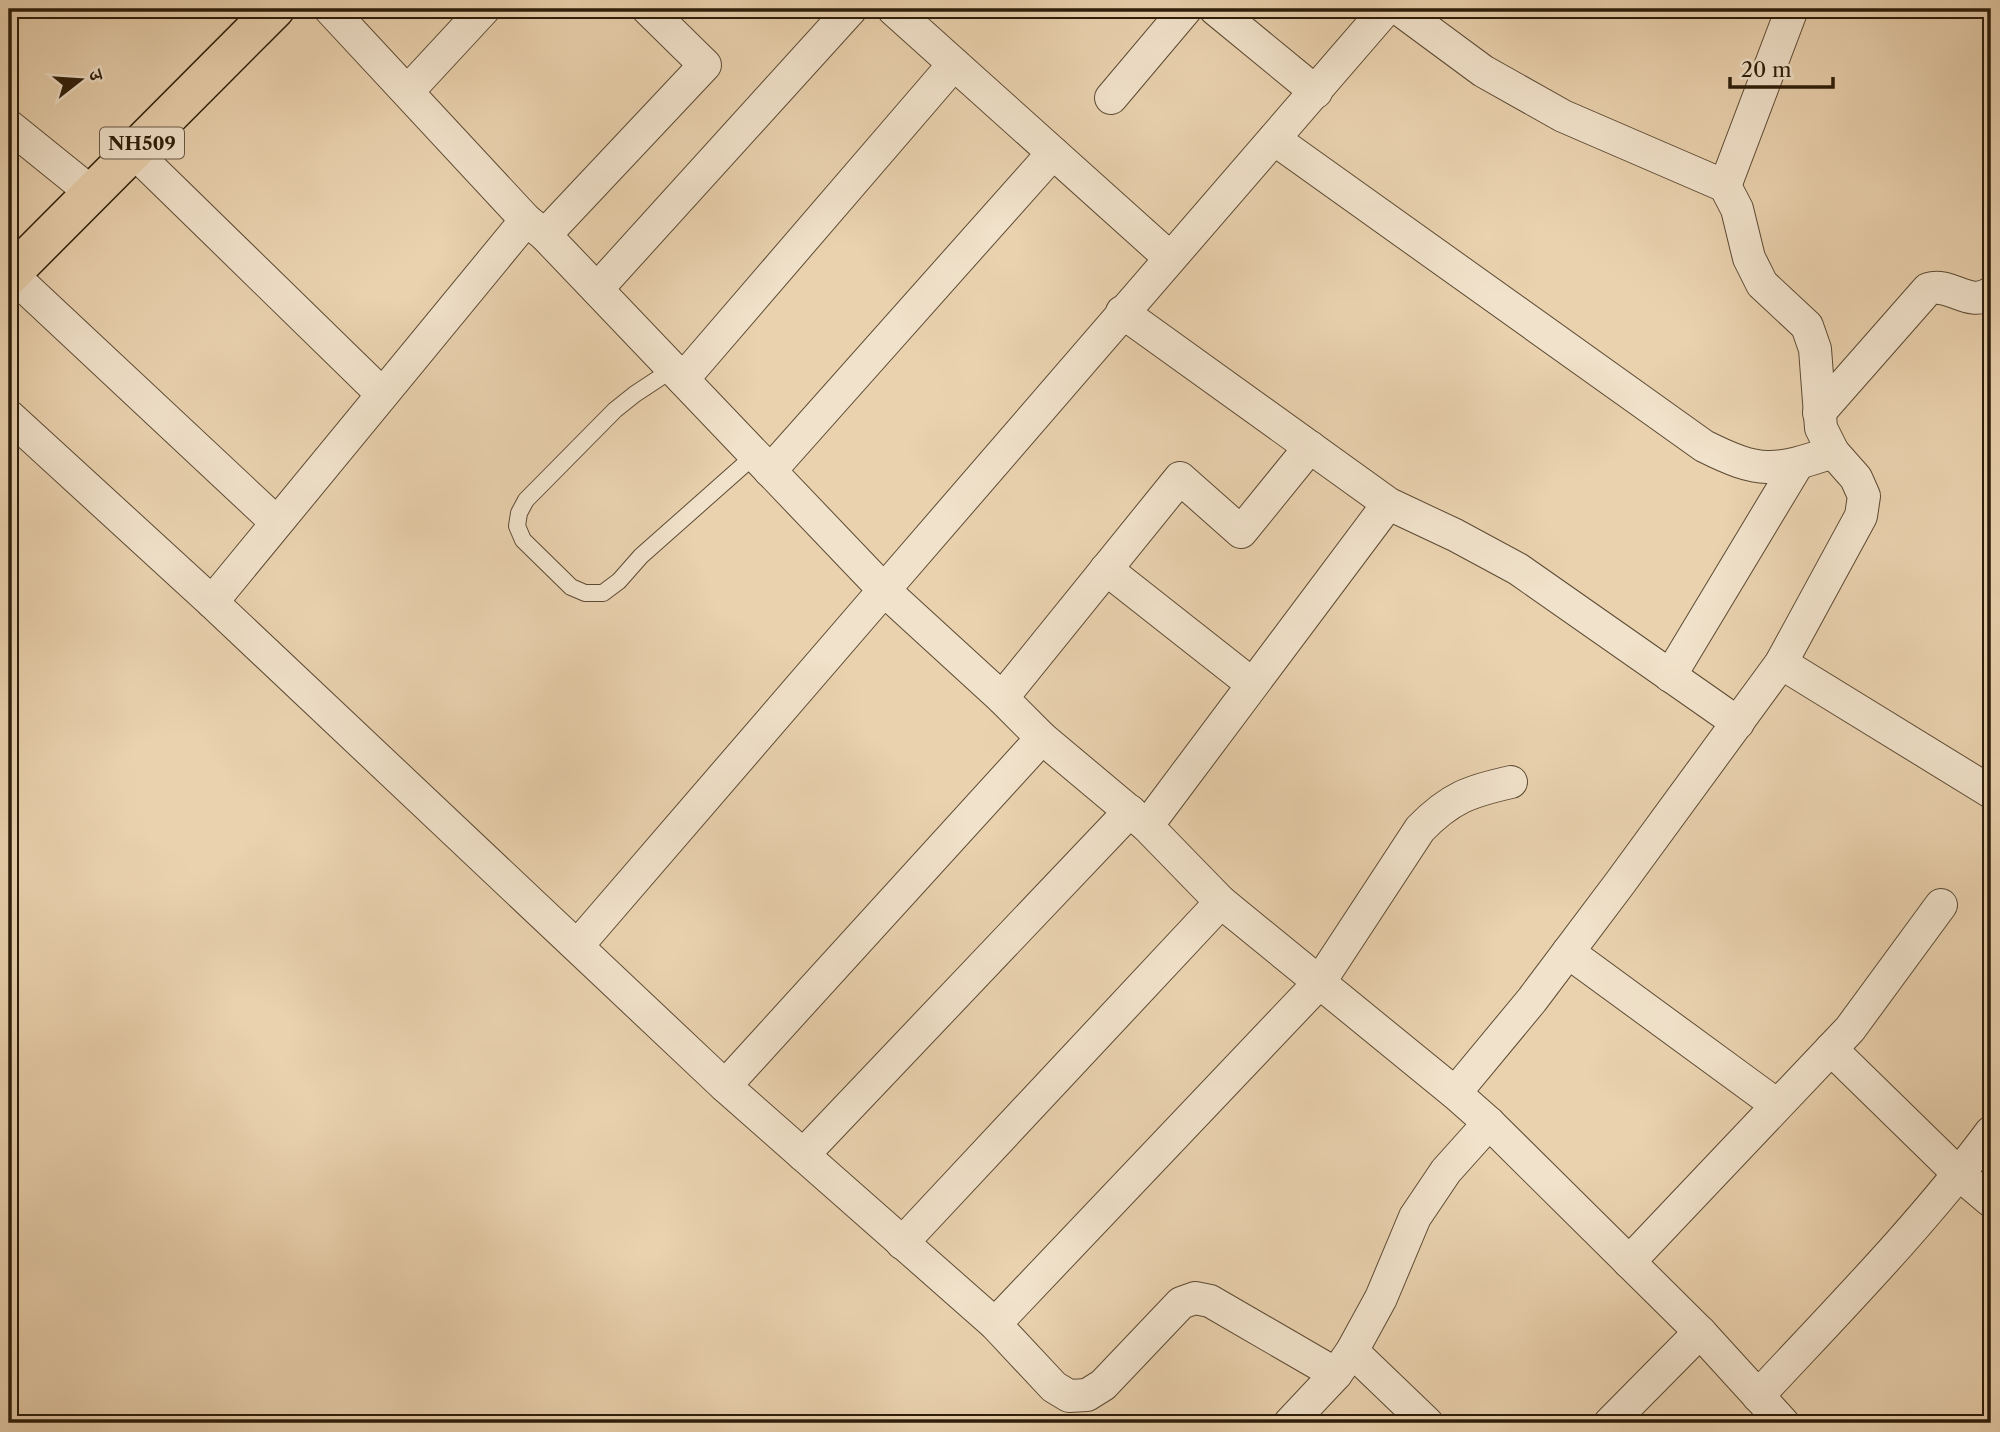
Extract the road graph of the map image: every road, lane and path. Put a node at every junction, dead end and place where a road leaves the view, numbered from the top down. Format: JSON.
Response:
{"nodes":[{"id":1,"x":275,"y":9,"type":"edge"},
{"id":2,"x":330,"y":9,"type":"edge"},
{"id":3,"x":484,"y":9,"type":"edge"},
{"id":4,"x":648,"y":9,"type":"edge"},
{"id":5,"x":851,"y":9,"type":"edge"},
{"id":6,"x":893,"y":9,"type":"edge"},
{"id":7,"x":1186,"y":9,"type":"edge"},
{"id":8,"x":1215,"y":9,"type":"edge"},
{"id":9,"x":1386,"y":9,"type":"edge"},
{"id":10,"x":1399,"y":9,"type":"edge"},
{"id":11,"x":1792,"y":9,"type":"edge"},
{"id":12,"x":954,"y":64,"type":"junction"},
{"id":13,"x":408,"y":91,"type":"junction"},
{"id":14,"x":1316,"y":92,"type":"junction"},
{"id":15,"x":1111,"y":98,"type":"dead end"},
{"id":16,"x":9,"y":126,"type":"edge"},
{"id":17,"x":1274,"y":139,"type":"junction"},
{"id":18,"x":133,"y":151,"type":"junction"},
{"id":19,"x":1052,"y":153,"type":"junction"},
{"id":20,"x":1725,"y":186,"type":"junction"},
{"id":21,"x":92,"y":193,"type":"junction"},
{"id":22,"x":536,"y":227,"type":"junction"},
{"id":23,"x":1170,"y":258,"type":"junction"},
{"id":24,"x":10,"y":275,"type":"edge"},
{"id":25,"x":597,"y":289,"type":"junction"},
{"id":26,"x":1991,"y":293,"type":"edge"},
{"id":27,"x":1122,"y":312,"type":"junction"},
{"id":28,"x":678,"y":374,"type":"junction"},
{"id":29,"x":382,"y":394,"type":"junction"},
{"id":30,"x":1819,"y":413,"type":"junction"},
{"id":31,"x":9,"y":416,"type":"edge"},
{"id":32,"x":1310,"y":447,"type":"junction"},
{"id":33,"x":1833,"y":452,"type":"junction"},
{"id":34,"x":762,"y":463,"type":"junction"},
{"id":35,"x":1797,"y":465,"type":"junction"},
{"id":36,"x":1388,"y":504,"type":"junction"},
{"id":37,"x":276,"y":522,"type":"junction"},
{"id":38,"x":1106,"y":569,"type":"junction"},
{"id":39,"x":884,"y":590,"type":"junction"},
{"id":40,"x":212,"y":602,"type":"junction"},
{"id":41,"x":1781,"y":663,"type":"junction"},
{"id":42,"x":1670,"y":676,"type":"junction"},
{"id":43,"x":1252,"y":684,"type":"junction"},
{"id":44,"x":1002,"y":698,"type":"junction"},
{"id":45,"x":1738,"y":723,"type":"junction"},
{"id":46,"x":1042,"y":738,"type":"junction"},
{"id":47,"x":1511,"y":782,"type":"dead end"},
{"id":48,"x":1991,"y":792,"type":"edge"},
{"id":49,"x":1138,"y":818,"type":"junction"},
{"id":50,"x":1221,"y":902,"type":"junction"},
{"id":51,"x":1941,"y":905,"type":"dead end"},
{"id":52,"x":578,"y":945,"type":"junction"},
{"id":53,"x":1568,"y":951,"type":"junction"},
{"id":54,"x":1320,"y":983,"type":"junction"},
{"id":55,"x":1831,"y":1049,"type":"junction"},
{"id":56,"x":725,"y":1086,"type":"junction"},
{"id":57,"x":1455,"y":1093,"type":"junction"},
{"id":58,"x":1777,"y":1105,"type":"junction"},
{"id":59,"x":1489,"y":1123,"type":"junction"},
{"id":60,"x":1991,"y":1132,"type":"edge"},
{"id":61,"x":803,"y":1155,"type":"junction"},
{"id":62,"x":1960,"y":1174,"type":"junction"},
{"id":63,"x":1991,"y":1201,"type":"edge"},
{"id":64,"x":902,"y":1243,"type":"junction"},
{"id":65,"x":1629,"y":1262,"type":"junction"},
{"id":66,"x":995,"y":1324,"type":"junction"},
{"id":67,"x":1700,"y":1332,"type":"junction"},
{"id":68,"x":1344,"y":1363,"type":"junction"},
{"id":69,"x":1758,"y":1396,"type":"junction"},
{"id":70,"x":1290,"y":1423,"type":"edge"},
{"id":71,"x":1427,"y":1423,"type":"edge"},
{"id":72,"x":1610,"y":1423,"type":"edge"},
{"id":73,"x":1783,"y":1423,"type":"edge"}],
"edges":[{"from":1,"to":18,"type":"highway","number":"NH509"},
{"from":2,"to":13,"type":"street"},
{"from":3,"to":13,"type":"street"},
{"from":4,"to":22,"type":"street"},
{"from":5,"to":25,"type":"street"},
{"from":6,"to":12,"type":"street"},
{"from":7,"to":15,"type":"street"},
{"from":8,"to":14,"type":"street"},
{"from":9,"to":14,"type":"street"},
{"from":10,"to":20,"type":"street"},
{"from":11,"to":20,"type":"street"},
{"from":12,"to":19,"type":"street"},
{"from":12,"to":28,"type":"street"},
{"from":13,"to":22,"type":"street"},
{"from":14,"to":17,"type":"street"},
{"from":16,"to":21,"type":"street"},
{"from":17,"to":23,"type":"street"},
{"from":17,"to":35,"type":"street"},
{"from":18,"to":21,"type":"highway","number":"NH509"},
{"from":18,"to":29,"type":"street"},
{"from":19,"to":23,"type":"street"},
{"from":19,"to":34,"type":"street"},
{"from":20,"to":30,"type":"street"},
{"from":21,"to":24,"type":"highway","number":"NH509"},
{"from":22,"to":25,"type":"street"},
{"from":22,"to":29,"type":"street"},
{"from":23,"to":27,"type":"street"},
{"from":24,"to":37,"type":"street"},
{"from":25,"to":28,"type":"street"},
{"from":26,"to":30,"type":"street"},
{"from":27,"to":32,"type":"street"},
{"from":27,"to":39,"type":"street"},
{"from":28,"to":34,"type":"street"},
{"from":28,"to":34,"type":"lane"},
{"from":29,"to":37,"type":"street"},
{"from":30,"to":33,"type":"street"},
{"from":31,"to":40,"type":"street"},
{"from":32,"to":36,"type":"street"},
{"from":32,"to":38,"type":"street"},
{"from":33,"to":35,"type":"street"},
{"from":33,"to":41,"type":"street"},
{"from":34,"to":39,"type":"street"},
{"from":35,"to":42,"type":"street"},
{"from":36,"to":42,"type":"street"},
{"from":36,"to":43,"type":"street"},
{"from":37,"to":40,"type":"street"},
{"from":38,"to":43,"type":"street"},
{"from":38,"to":44,"type":"street"},
{"from":39,"to":44,"type":"street"},
{"from":39,"to":52,"type":"street"},
{"from":40,"to":52,"type":"street"},
{"from":41,"to":45,"type":"street"},
{"from":41,"to":48,"type":"street"},
{"from":42,"to":45,"type":"street"},
{"from":43,"to":49,"type":"street"},
{"from":44,"to":46,"type":"street"},
{"from":45,"to":53,"type":"street"},
{"from":46,"to":49,"type":"street"},
{"from":46,"to":56,"type":"street"},
{"from":47,"to":54,"type":"street"},
{"from":49,"to":50,"type":"street"},
{"from":49,"to":61,"type":"street"},
{"from":50,"to":54,"type":"street"},
{"from":50,"to":64,"type":"street"},
{"from":51,"to":55,"type":"street"},
{"from":52,"to":56,"type":"street"},
{"from":53,"to":57,"type":"street"},
{"from":53,"to":58,"type":"street"},
{"from":54,"to":57,"type":"street"},
{"from":54,"to":66,"type":"street"},
{"from":55,"to":58,"type":"street"},
{"from":55,"to":62,"type":"street"},
{"from":56,"to":61,"type":"street"},
{"from":57,"to":59,"type":"street"},
{"from":58,"to":65,"type":"street"},
{"from":59,"to":65,"type":"street"},
{"from":59,"to":68,"type":"street"},
{"from":60,"to":62,"type":"street"},
{"from":61,"to":64,"type":"street"},
{"from":62,"to":63,"type":"street"},
{"from":62,"to":69,"type":"street"},
{"from":64,"to":66,"type":"street"},
{"from":65,"to":67,"type":"street"},
{"from":66,"to":68,"type":"street"},
{"from":67,"to":69,"type":"street"},
{"from":67,"to":72,"type":"street"},
{"from":68,"to":70,"type":"street"},
{"from":68,"to":71,"type":"street"},
{"from":69,"to":73,"type":"street"}]}
